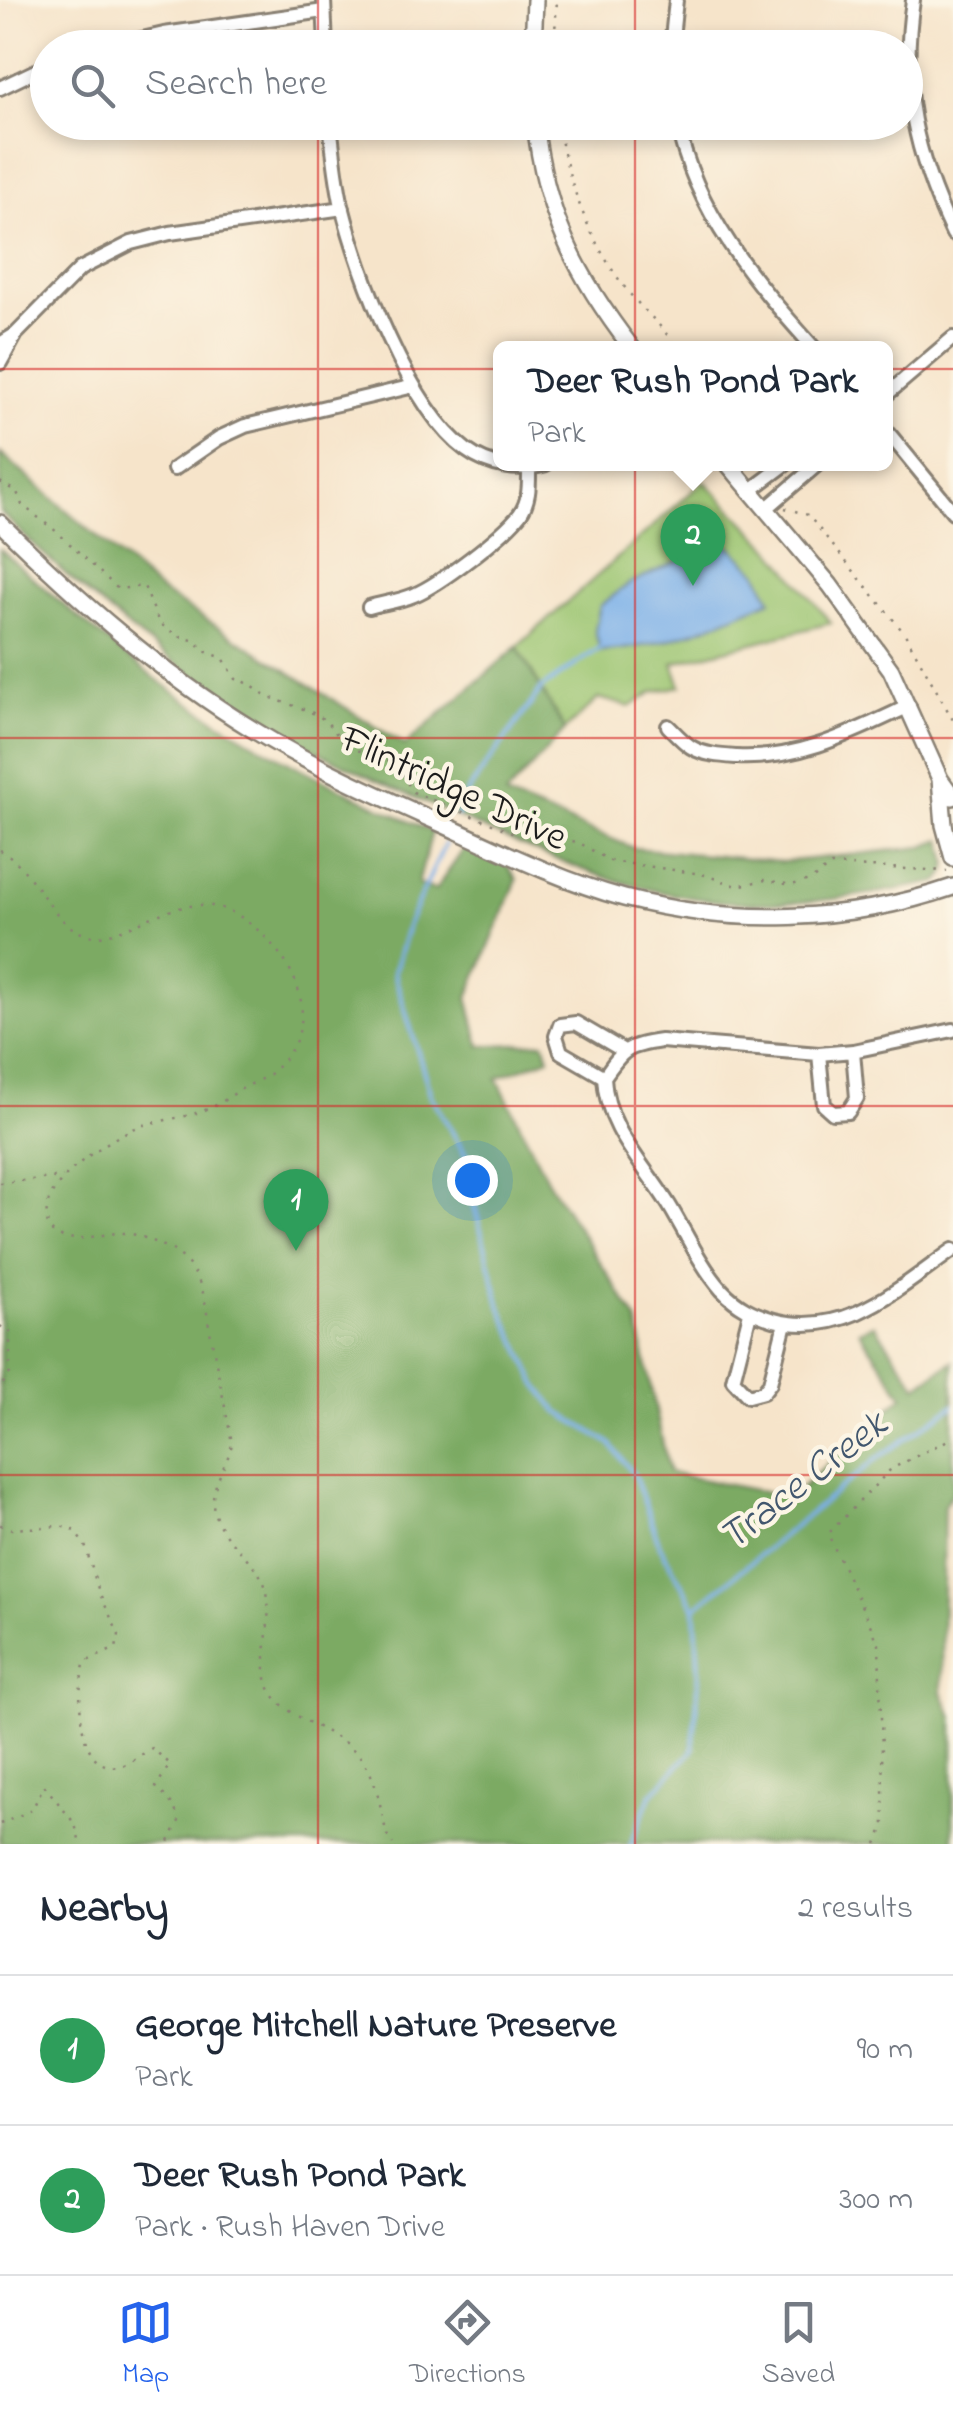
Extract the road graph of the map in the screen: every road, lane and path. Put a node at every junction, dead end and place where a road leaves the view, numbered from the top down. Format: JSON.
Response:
{"nodes":[{"id":1,"x":535,"y":0,"type":"edge"},
{"id":2,"x":557,"y":0,"type":"edge"},
{"id":3,"x":676,"y":0,"type":"edge"},
{"id":4,"x":913,"y":0,"type":"edge"},
{"id":5,"x":324,"y":6,"type":"edge"},
{"id":6,"x":187,"y":30,"type":"edge"},
{"id":7,"x":533,"y":30,"type":"edge"},
{"id":8,"x":555,"y":30,"type":"edge"},
{"id":9,"x":673,"y":30,"type":"edge"},
{"id":10,"x":910,"y":30,"type":"edge"},
{"id":11,"x":30,"y":74,"type":"edge"},
{"id":12,"x":0,"y":88,"type":"edge"},
{"id":13,"x":333,"y":140,"type":"edge"},
{"id":14,"x":539,"y":140,"type":"edge"},
{"id":15,"x":561,"y":140,"type":"edge"},
{"id":16,"x":683,"y":140,"type":"edge"},
{"id":17,"x":918,"y":140,"type":"edge"},
{"id":18,"x":343,"y":208,"type":"junction"},
{"id":19,"x":953,"y":234,"type":"edge"},
{"id":20,"x":16,"y":334,"type":"junction"},
{"id":21,"x":953,"y":338,"type":"edge"},
{"id":22,"x":627,"y":341,"type":"edge"},
{"id":23,"x":672,"y":341,"type":"edge"},
{"id":24,"x":808,"y":341,"type":"edge"},
{"id":25,"x":0,"y":344,"type":"edge"},
{"id":26,"x":0,"y":362,"type":"edge"},
{"id":27,"x":414,"y":386,"type":"junction"},
{"id":28,"x":893,"y":390,"type":"edge"},
{"id":29,"x":893,"y":439,"type":"edge"},
{"id":30,"x":493,"y":462,"type":"edge"},
{"id":31,"x":174,"y":469,"type":"dead end"},
{"id":32,"x":529,"y":471,"type":"edge"},
{"id":33,"x":734,"y":471,"type":"edge"},
{"id":34,"x":777,"y":471,"type":"edge"},
{"id":35,"x":810,"y":471,"type":"edge"},
{"id":36,"x":0,"y":482,"type":"edge"},
{"id":37,"x":751,"y":490,"type":"junction"},
{"id":38,"x":772,"y":504,"type":"junction"},
{"id":39,"x":953,"y":512,"type":"edge"},
{"id":40,"x":0,"y":523,"type":"edge"},
{"id":41,"x":369,"y":607,"type":"dead end"},
{"id":42,"x":908,"y":706,"type":"junction"},
{"id":43,"x":953,"y":720,"type":"edge"},
{"id":44,"x":668,"y":726,"type":"dead end"},
{"id":45,"x":940,"y":779,"type":"junction"},
{"id":46,"x":953,"y":796,"type":"edge"},
{"id":47,"x":0,"y":850,"type":"edge"},
{"id":48,"x":953,"y":858,"type":"edge"},
{"id":49,"x":953,"y":869,"type":"edge"},
{"id":50,"x":953,"y":888,"type":"edge"},
{"id":51,"x":953,"y":1030,"type":"edge"},
{"id":52,"x":622,"y":1050,"type":"junction"},
{"id":53,"x":853,"y":1051,"type":"junction"},
{"id":54,"x":818,"y":1054,"type":"junction"},
{"id":55,"x":604,"y":1077,"type":"junction"},
{"id":56,"x":65,"y":1177,"type":"junction"},
{"id":57,"x":0,"y":1184,"type":"edge"},
{"id":58,"x":953,"y":1250,"type":"edge"},
{"id":59,"x":750,"y":1314,"type":"junction"},
{"id":60,"x":785,"y":1323,"type":"junction"},
{"id":61,"x":0,"y":1326,"type":"edge"},
{"id":62,"x":0,"y":1388,"type":"edge"},
{"id":63,"x":950,"y":1440,"type":"dead end"},
{"id":64,"x":0,"y":1525,"type":"edge"},
{"id":65,"x":0,"y":1824,"type":"edge"},
{"id":66,"x":80,"y":1844,"type":"edge"},
{"id":67,"x":168,"y":1844,"type":"edge"},
{"id":68,"x":393,"y":1844,"type":"edge"},
{"id":69,"x":877,"y":1844,"type":"edge"}],
"edges":[{"from":1,"to":7,"type":"street"},
{"from":2,"to":8,"type":"path"},
{"from":3,"to":9,"type":"street"},
{"from":4,"to":10,"type":"street"},
{"from":5,"to":6,"type":"street"},
{"from":11,"to":12,"type":"street"},
{"from":13,"to":18,"type":"street"},
{"from":14,"to":22,"type":"street"},
{"from":15,"to":23,"type":"path"},
{"from":16,"to":24,"type":"street"},
{"from":17,"to":19,"type":"street"},
{"from":18,"to":20,"type":"street"},
{"from":18,"to":27,"type":"street"},
{"from":20,"to":25,"type":"street"},
{"from":20,"to":26,"type":"street"},
{"from":21,"to":28,"type":"street"},
{"from":27,"to":30,"type":"street"},
{"from":27,"to":31,"type":"street"},
{"from":29,"to":39,"type":"street"},
{"from":32,"to":41,"type":"street"},
{"from":33,"to":37,"type":"street"},
{"from":34,"to":37,"type":"street"},
{"from":35,"to":38,"type":"street"},
{"from":36,"to":49,"type":"path"},
{"from":37,"to":38,"type":"street"},
{"from":38,"to":42,"type":"street"},
{"from":38,"to":43,"type":"path"},
{"from":40,"to":50,"type":"street","name":"Flintridge Drive"},
{"from":42,"to":44,"type":"street"},
{"from":42,"to":45,"type":"street"},
{"from":45,"to":46,"type":"street"},
{"from":45,"to":48,"type":"street"},
{"from":47,"to":56,"type":"path"},
{"from":51,"to":53,"type":"street"},
{"from":52,"to":54,"type":"street"},
{"from":52,"to":55,"type":"street"},
{"from":52,"to":55,"type":"street"},
{"from":53,"to":54,"type":"street"},
{"from":53,"to":54,"type":"street"},
{"from":55,"to":59,"type":"street"},
{"from":56,"to":57,"type":"path"},
{"from":56,"to":68,"type":"path"},
{"from":58,"to":60,"type":"street"},
{"from":59,"to":60,"type":"street"},
{"from":59,"to":60,"type":"street"},
{"from":61,"to":62,"type":"path"},
{"from":63,"to":69,"type":"path"},
{"from":64,"to":67,"type":"path"},
{"from":65,"to":66,"type":"path"}]}
